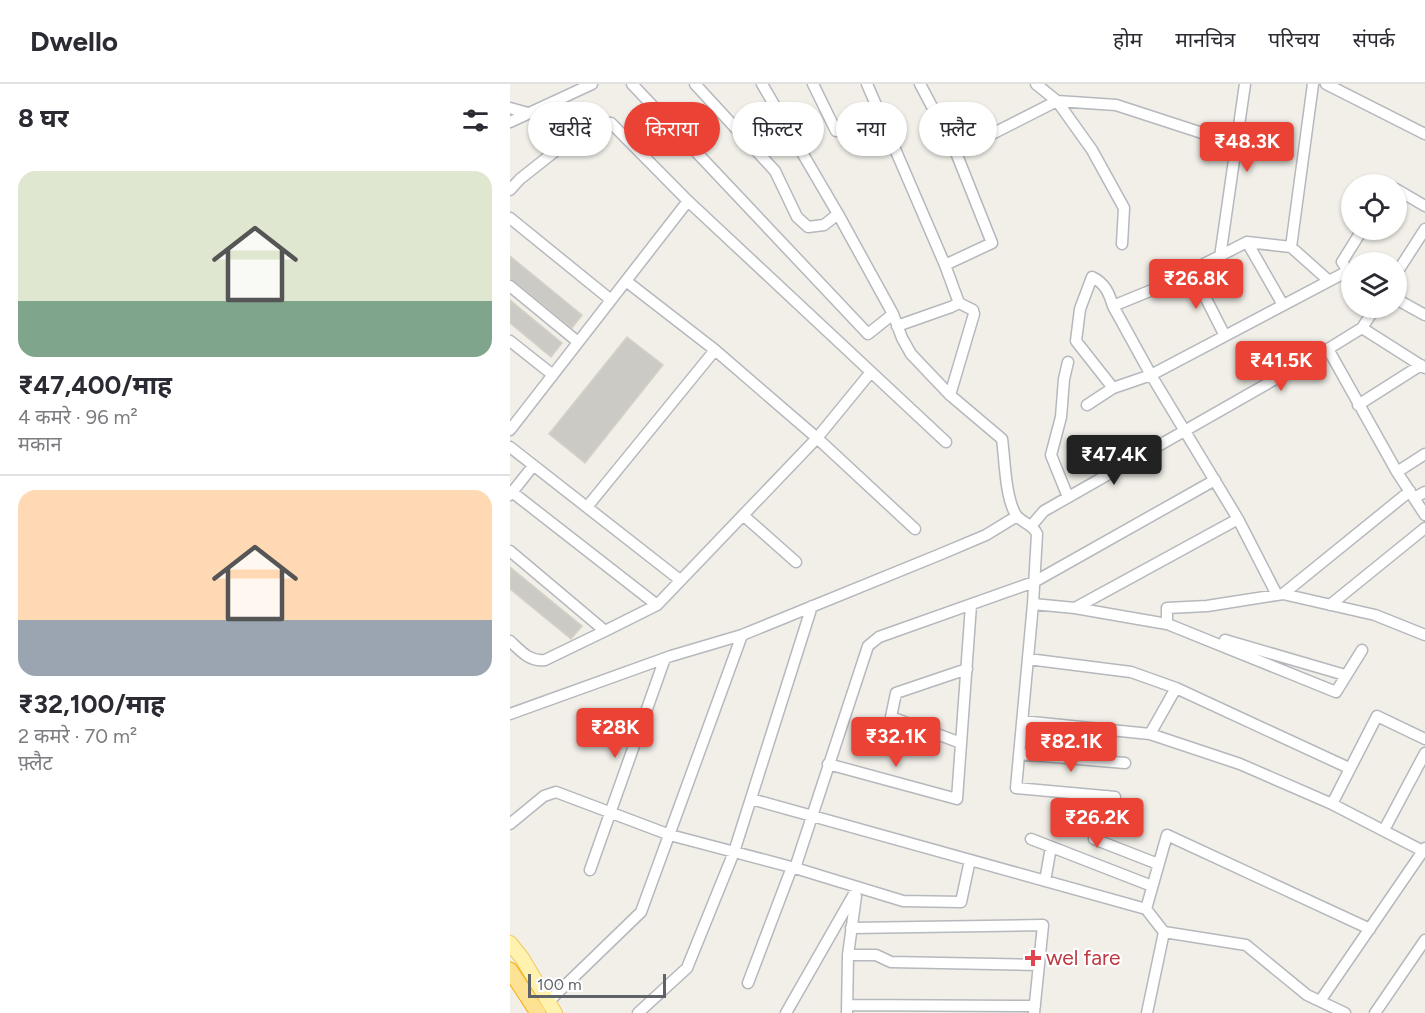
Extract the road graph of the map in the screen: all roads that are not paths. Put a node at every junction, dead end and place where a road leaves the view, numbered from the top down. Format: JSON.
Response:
{"nodes":[{"id":1,"x":592,"y":84,"type":"edge"},
{"id":2,"x":632,"y":84,"type":"edge"},
{"id":3,"x":695,"y":84,"type":"edge"},
{"id":4,"x":762,"y":84,"type":"edge"},
{"id":5,"x":813,"y":84,"type":"edge"},
{"id":6,"x":867,"y":84,"type":"edge"},
{"id":7,"x":920,"y":84,"type":"edge"},
{"id":8,"x":1036,"y":84,"type":"edge"},
{"id":9,"x":1245,"y":84,"type":"edge"},
{"id":10,"x":1312,"y":84,"type":"edge"},
{"id":11,"x":1326,"y":84,"type":"edge"},
{"id":12,"x":1057,"y":101,"type":"junction"},
{"id":13,"x":552,"y":102,"type":"edge"},
{"id":14,"x":510,"y":108,"type":"edge"},
{"id":15,"x":528,"y":113,"type":"joint"},
{"id":16,"x":510,"y":122,"type":"edge"},
{"id":17,"x":836,"y":131,"type":"dead end"},
{"id":18,"x":997,"y":131,"type":"edge"},
{"id":19,"x":1425,"y":131,"type":"edge"},
{"id":20,"x":1236,"y":144,"type":"junction"},
{"id":21,"x":510,"y":190,"type":"edge"},
{"id":22,"x":1407,"y":195,"type":"edge"},
{"id":23,"x":688,"y":201,"type":"junction"},
{"id":24,"x":1425,"y":206,"type":"edge"},
{"id":25,"x":794,"y":210,"type":"junction"},
{"id":26,"x":838,"y":214,"type":"junction"},
{"id":27,"x":510,"y":218,"type":"edge"},
{"id":28,"x":786,"y":219,"type":"dead end"},
{"id":29,"x":1425,"y":229,"type":"edge"},
{"id":30,"x":1247,"y":242,"type":"junction"},
{"id":31,"x":1122,"y":244,"type":"dead end"},
{"id":32,"x":1292,"y":247,"type":"junction"},
{"id":33,"x":1220,"y":257,"type":"junction"},
{"id":34,"x":1407,"y":257,"type":"edge"},
{"id":35,"x":945,"y":265,"type":"junction"},
{"id":36,"x":1192,"y":271,"type":"junction"},
{"id":37,"x":1341,"y":275,"type":"edge"},
{"id":38,"x":1328,"y":280,"type":"junction"},
{"id":39,"x":626,"y":282,"type":"junction"},
{"id":40,"x":510,"y":286,"type":"edge"},
{"id":41,"x":611,"y":300,"type":"junction"},
{"id":42,"x":959,"y":303,"type":"junction"},
{"id":43,"x":1283,"y":305,"type":"junction"},
{"id":44,"x":1407,"y":305,"type":"edge"},
{"id":45,"x":1113,"y":306,"type":"junction"},
{"id":46,"x":893,"y":314,"type":"junction"},
{"id":47,"x":1425,"y":315,"type":"edge"},
{"id":48,"x":1368,"y":318,"type":"edge"},
{"id":49,"x":897,"y":326,"type":"junction"},
{"id":50,"x":1362,"y":328,"type":"junction"},
{"id":51,"x":1225,"y":336,"type":"junction"},
{"id":52,"x":510,"y":341,"type":"edge"},
{"id":53,"x":578,"y":342,"type":"junction"},
{"id":54,"x":1328,"y":349,"type":"junction"},
{"id":55,"x":715,"y":350,"type":"junction"},
{"id":56,"x":1068,"y":362,"type":"dead end"},
{"id":57,"x":1423,"y":367,"type":"edge"},
{"id":58,"x":871,"y":372,"type":"junction"},
{"id":59,"x":553,"y":375,"type":"junction"},
{"id":60,"x":1151,"y":375,"type":"junction"},
{"id":61,"x":1113,"y":388,"type":"junction"},
{"id":62,"x":950,"y":395,"type":"junction"},
{"id":63,"x":1087,"y":405,"type":"dead end"},
{"id":64,"x":1358,"y":405,"type":"junction"},
{"id":65,"x":510,"y":430,"type":"edge"},
{"id":66,"x":1184,"y":430,"type":"junction"},
{"id":67,"x":817,"y":438,"type":"junction"},
{"id":68,"x":946,"y":442,"type":"dead end"},
{"id":69,"x":510,"y":447,"type":"edge"},
{"id":70,"x":1425,"y":454,"type":"edge"},
{"id":71,"x":533,"y":466,"type":"junction"},
{"id":72,"x":1397,"y":472,"type":"junction"},
{"id":73,"x":1215,"y":480,"type":"junction"},
{"id":74,"x":1425,"y":492,"type":"edge"},
{"id":75,"x":511,"y":494,"type":"edge"},
{"id":76,"x":1412,"y":495,"type":"junction"},
{"id":77,"x":1068,"y":497,"type":"junction"},
{"id":78,"x":587,"y":507,"type":"junction"},
{"id":79,"x":1425,"y":515,"type":"edge"},
{"id":80,"x":744,"y":516,"type":"junction"},
{"id":81,"x":1017,"y":516,"type":"junction"},
{"id":82,"x":1238,"y":519,"type":"junction"},
{"id":83,"x":1031,"y":526,"type":"junction"},
{"id":84,"x":1425,"y":528,"type":"edge"},
{"id":85,"x":915,"y":529,"type":"dead end"},
{"id":86,"x":510,"y":551,"type":"edge"},
{"id":87,"x":796,"y":562,"type":"dead end"},
{"id":88,"x":680,"y":580,"type":"junction"},
{"id":89,"x":1034,"y":582,"type":"junction"},
{"id":90,"x":1280,"y":595,"type":"junction"},
{"id":91,"x":971,"y":604,"type":"junction"},
{"id":92,"x":1033,"y":604,"type":"junction"},
{"id":93,"x":657,"y":605,"type":"junction"},
{"id":94,"x":1330,"y":605,"type":"junction"},
{"id":95,"x":812,"y":606,"type":"junction"},
{"id":96,"x":1075,"y":608,"type":"junction"},
{"id":97,"x":1168,"y":624,"type":"junction"},
{"id":98,"x":605,"y":631,"type":"junction"},
{"id":99,"x":742,"y":635,"type":"junction"},
{"id":100,"x":1425,"y":635,"type":"edge"},
{"id":101,"x":510,"y":640,"type":"edge"},
{"id":102,"x":1362,"y":650,"type":"dead end"},
{"id":103,"x":665,"y":658,"type":"junction"},
{"id":104,"x":1028,"y":659,"type":"junction"},
{"id":105,"x":966,"y":669,"type":"junction"},
{"id":106,"x":1346,"y":675,"type":"junction"},
{"id":107,"x":1176,"y":688,"type":"junction"},
{"id":108,"x":510,"y":714,"type":"edge"},
{"id":109,"x":1022,"y":721,"type":"junction"},
{"id":110,"x":1150,"y":734,"type":"junction"},
{"id":111,"x":1425,"y":739,"type":"edge"},
{"id":112,"x":962,"y":743,"type":"junction"},
{"id":113,"x":1019,"y":754,"type":"junction"},
{"id":114,"x":1423,"y":761,"type":"edge"},
{"id":115,"x":1125,"y":763,"type":"dead end"},
{"id":116,"x":828,"y":764,"type":"junction"},
{"id":117,"x":1349,"y":768,"type":"junction"},
{"id":118,"x":751,"y":799,"type":"junction"},
{"id":119,"x":1332,"y":804,"type":"junction"},
{"id":120,"x":611,"y":812,"type":"junction"},
{"id":121,"x":812,"y":816,"type":"junction"},
{"id":122,"x":510,"y":824,"type":"edge"},
{"id":123,"x":1384,"y":830,"type":"junction"},
{"id":124,"x":670,"y":835,"type":"junction"},
{"id":125,"x":1031,"y":839,"type":"dead end"},
{"id":126,"x":1050,"y":847,"type":"junction"},
{"id":127,"x":1424,"y":850,"type":"edge"},
{"id":128,"x":734,"y":852,"type":"junction"},
{"id":129,"x":970,"y":860,"type":"junction"},
{"id":130,"x":1158,"y":864,"type":"junction"},
{"id":131,"x":793,"y":867,"type":"junction"},
{"id":132,"x":590,"y":870,"type":"dead end"},
{"id":133,"x":1046,"y":881,"type":"junction"},
{"id":134,"x":1152,"y":886,"type":"junction"},
{"id":135,"x":858,"y":887,"type":"junction"},
{"id":136,"x":1146,"y":909,"type":"junction"},
{"id":137,"x":851,"y":928,"type":"junction"},
{"id":138,"x":1370,"y":929,"type":"junction"},
{"id":139,"x":1164,"y":932,"type":"junction"},
{"id":140,"x":1425,"y":940,"type":"edge"},
{"id":141,"x":510,"y":943,"type":"edge"},
{"id":142,"x":848,"y":955,"type":"junction"},
{"id":143,"x":1039,"y":966,"type":"junction"},
{"id":144,"x":510,"y":970,"type":"edge"},
{"id":145,"x":748,"y":983,"type":"dead end"},
{"id":146,"x":1320,"y":1001,"type":"junction"},
{"id":147,"x":547,"y":1009,"type":"edge"},
{"id":148,"x":847,"y":1009,"type":"edge"},
{"id":149,"x":1034,"y":1010,"type":"edge"},
{"id":150,"x":638,"y":1013,"type":"edge"},
{"id":151,"x":786,"y":1013,"type":"edge"},
{"id":152,"x":1147,"y":1013,"type":"edge"},
{"id":153,"x":1345,"y":1013,"type":"edge"},
{"id":154,"x":1376,"y":1013,"type":"edge"}],
"edges":[{"from":1,"to":13,"type":"street"},
{"from":2,"to":46,"type":"street"},
{"from":3,"to":25,"type":"street"},
{"from":4,"to":26,"type":"street"},
{"from":5,"to":17,"type":"street"},
{"from":6,"to":35,"type":"street"},
{"from":7,"to":35,"type":"street"},
{"from":8,"to":12,"type":"street"},
{"from":9,"to":20,"type":"street"},
{"from":10,"to":32,"type":"street"},
{"from":11,"to":19,"type":"street"},
{"from":12,"to":18,"type":"street"},
{"from":12,"to":20,"type":"street"},
{"from":12,"to":31,"type":"street"},
{"from":14,"to":15,"type":"street"},
{"from":15,"to":16,"type":"street"},
{"from":20,"to":33,"type":"street"},
{"from":21,"to":23,"type":"street"},
{"from":22,"to":24,"type":"street"},
{"from":23,"to":39,"type":"street"},
{"from":23,"to":58,"type":"street"},
{"from":25,"to":26,"type":"street"},
{"from":25,"to":28,"type":"street"},
{"from":26,"to":46,"type":"street"},
{"from":27,"to":41,"type":"street"},
{"from":29,"to":34,"type":"street"},
{"from":30,"to":32,"type":"street"},
{"from":30,"to":33,"type":"street"},
{"from":30,"to":43,"type":"street"},
{"from":32,"to":38,"type":"street"},
{"from":33,"to":36,"type":"street"},
{"from":35,"to":42,"type":"street"},
{"from":36,"to":45,"type":"street"},
{"from":36,"to":51,"type":"street"},
{"from":37,"to":38,"type":"street"},
{"from":38,"to":43,"type":"street"},
{"from":39,"to":41,"type":"street"},
{"from":39,"to":55,"type":"street"},
{"from":40,"to":53,"type":"street"},
{"from":41,"to":53,"type":"street"},
{"from":42,"to":49,"type":"street"},
{"from":42,"to":62,"type":"street"},
{"from":43,"to":51,"type":"street"},
{"from":44,"to":47,"type":"street"},
{"from":45,"to":60,"type":"street"},
{"from":45,"to":61,"type":"street"},
{"from":46,"to":49,"type":"street"},
{"from":48,"to":50,"type":"street"},
{"from":49,"to":62,"type":"street"},
{"from":50,"to":54,"type":"street"},
{"from":50,"to":57,"type":"street"},
{"from":51,"to":60,"type":"street"},
{"from":52,"to":59,"type":"street"},
{"from":53,"to":59,"type":"street"},
{"from":54,"to":64,"type":"street"},
{"from":54,"to":66,"type":"street"},
{"from":55,"to":67,"type":"street"},
{"from":55,"to":78,"type":"street"},
{"from":56,"to":77,"type":"street"},
{"from":57,"to":64,"type":"street"},
{"from":58,"to":67,"type":"street"},
{"from":58,"to":68,"type":"street"},
{"from":59,"to":65,"type":"street"},
{"from":60,"to":61,"type":"street"},
{"from":60,"to":66,"type":"street"},
{"from":61,"to":63,"type":"street"},
{"from":62,"to":81,"type":"street"},
{"from":64,"to":72,"type":"street"},
{"from":66,"to":73,"type":"street"},
{"from":66,"to":77,"type":"street"},
{"from":67,"to":80,"type":"street"},
{"from":67,"to":85,"type":"street"},
{"from":69,"to":71,"type":"street"},
{"from":70,"to":72,"type":"street"},
{"from":71,"to":75,"type":"street"},
{"from":71,"to":78,"type":"street"},
{"from":72,"to":76,"type":"street"},
{"from":73,"to":82,"type":"street"},
{"from":73,"to":89,"type":"street"},
{"from":74,"to":76,"type":"street"},
{"from":75,"to":93,"type":"street"},
{"from":76,"to":79,"type":"street"},
{"from":76,"to":90,"type":"street"},
{"from":77,"to":83,"type":"street"},
{"from":78,"to":88,"type":"street"},
{"from":80,"to":87,"type":"street"},
{"from":80,"to":88,"type":"street"},
{"from":81,"to":83,"type":"street"},
{"from":81,"to":95,"type":"street"},
{"from":82,"to":90,"type":"street"},
{"from":82,"to":96,"type":"street"},
{"from":83,"to":89,"type":"street"},
{"from":84,"to":94,"type":"street"},
{"from":86,"to":98,"type":"street"},
{"from":88,"to":93,"type":"street"},
{"from":89,"to":91,"type":"street"},
{"from":89,"to":92,"type":"street"},
{"from":90,"to":94,"type":"street"},
{"from":90,"to":97,"type":"street"},
{"from":91,"to":105,"type":"street"},
{"from":91,"to":116,"type":"street"},
{"from":92,"to":96,"type":"street"},
{"from":92,"to":104,"type":"street"},
{"from":93,"to":98,"type":"street"},
{"from":94,"to":100,"type":"street"},
{"from":95,"to":99,"type":"street"},
{"from":95,"to":118,"type":"street"},
{"from":96,"to":97,"type":"street"},
{"from":97,"to":106,"type":"street"},
{"from":97,"to":106,"type":"street"},
{"from":98,"to":101,"type":"street"},
{"from":99,"to":103,"type":"street"},
{"from":99,"to":124,"type":"street"},
{"from":102,"to":106,"type":"street"},
{"from":103,"to":108,"type":"street"},
{"from":103,"to":120,"type":"street"},
{"from":104,"to":107,"type":"street"},
{"from":104,"to":109,"type":"street"},
{"from":105,"to":112,"type":"street"},
{"from":105,"to":112,"type":"street"},
{"from":107,"to":110,"type":"street"},
{"from":107,"to":117,"type":"street"},
{"from":109,"to":110,"type":"street"},
{"from":109,"to":113,"type":"street"},
{"from":110,"to":119,"type":"street"},
{"from":111,"to":117,"type":"street"},
{"from":112,"to":116,"type":"street"},
{"from":113,"to":115,"type":"street"},
{"from":113,"to":130,"type":"street"},
{"from":114,"to":123,"type":"street"},
{"from":116,"to":121,"type":"street"},
{"from":117,"to":119,"type":"street"},
{"from":118,"to":121,"type":"street"},
{"from":118,"to":128,"type":"street"},
{"from":119,"to":123,"type":"street"},
{"from":120,"to":122,"type":"street"},
{"from":120,"to":124,"type":"street"},
{"from":120,"to":132,"type":"street"},
{"from":121,"to":129,"type":"street"},
{"from":121,"to":131,"type":"street"},
{"from":123,"to":127,"type":"street"},
{"from":124,"to":128,"type":"street"},
{"from":124,"to":147,"type":"street"},
{"from":125,"to":126,"type":"street"},
{"from":126,"to":133,"type":"street"},
{"from":126,"to":134,"type":"street"},
{"from":127,"to":138,"type":"street"},
{"from":128,"to":131,"type":"street"},
{"from":128,"to":150,"type":"street"},
{"from":129,"to":133,"type":"street"},
{"from":129,"to":135,"type":"street"},
{"from":130,"to":134,"type":"street"},
{"from":130,"to":138,"type":"street"},
{"from":131,"to":135,"type":"street"},
{"from":131,"to":145,"type":"street"},
{"from":133,"to":136,"type":"street"},
{"from":134,"to":136,"type":"street"},
{"from":135,"to":137,"type":"street"},
{"from":135,"to":151,"type":"street"},
{"from":136,"to":139,"type":"street"},
{"from":137,"to":142,"type":"street"},
{"from":137,"to":143,"type":"street"},
{"from":138,"to":146,"type":"street"},
{"from":139,"to":146,"type":"street"},
{"from":139,"to":152,"type":"street"},
{"from":140,"to":154,"type":"street"},
{"from":141,"to":147,"type":"main road"},
{"from":142,"to":143,"type":"street"},
{"from":142,"to":148,"type":"street"},
{"from":143,"to":149,"type":"street"},
{"from":144,"to":147,"type":"highway"},
{"from":146,"to":153,"type":"street"},
{"from":148,"to":149,"type":"street"}]}
